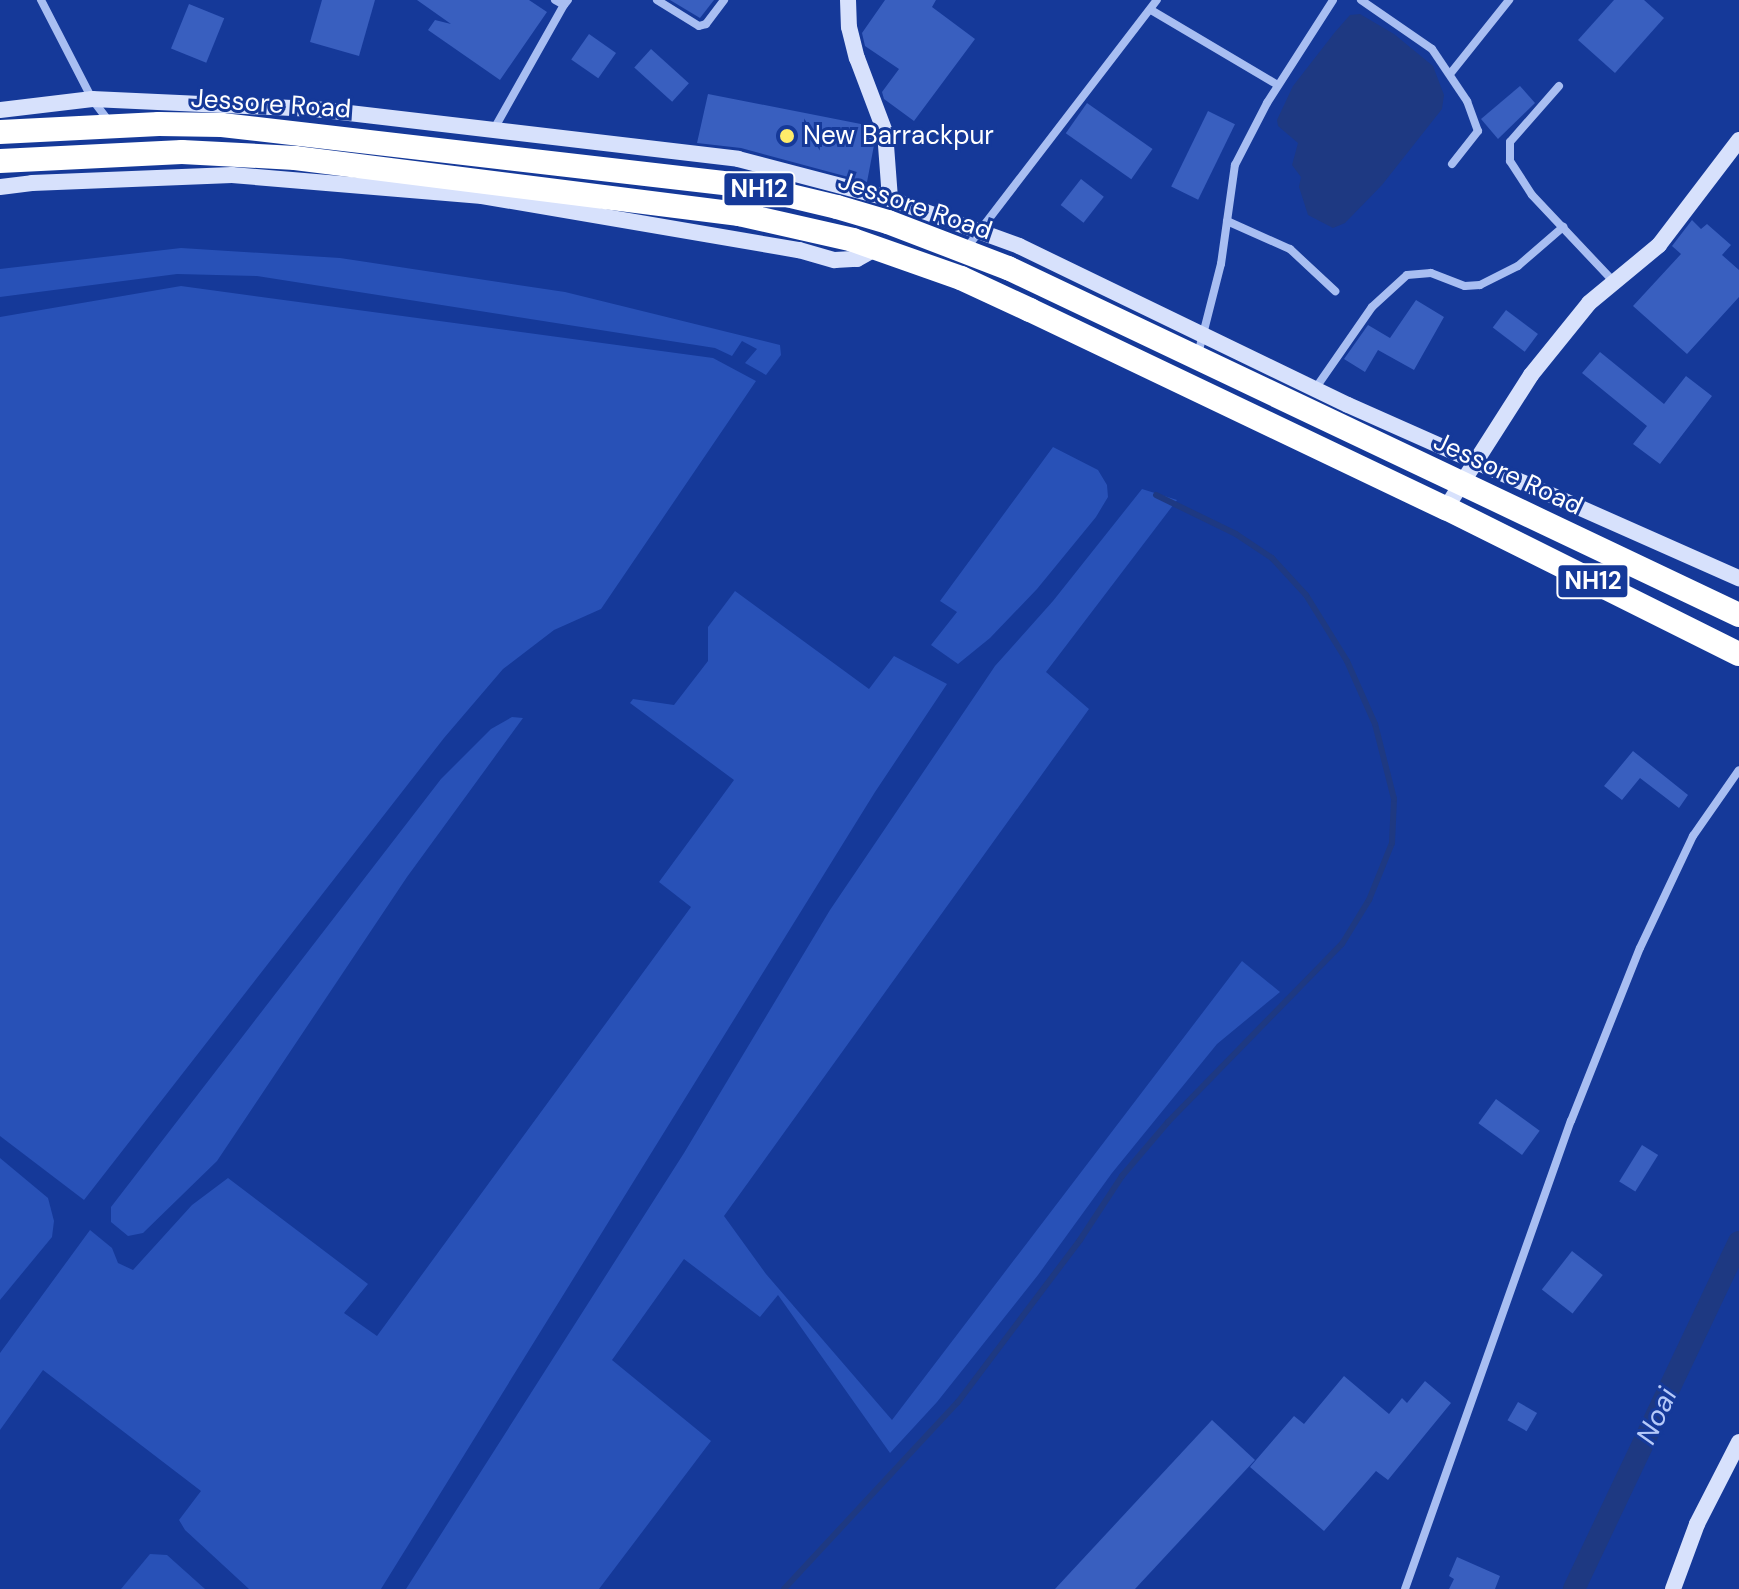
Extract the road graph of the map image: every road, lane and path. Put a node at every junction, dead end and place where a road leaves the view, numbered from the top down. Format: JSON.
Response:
{"nodes":[{"id":1,"x":41,"y":0,"type":"edge"},
{"id":2,"x":657,"y":0,"type":"edge"},
{"id":3,"x":724,"y":0,"type":"edge"},
{"id":4,"x":848,"y":0,"type":"edge"},
{"id":5,"x":1157,"y":0,"type":"edge"},
{"id":6,"x":1333,"y":0,"type":"edge"},
{"id":7,"x":1361,"y":0,"type":"edge"},
{"id":8,"x":1509,"y":0,"type":"edge"},
{"id":9,"x":563,"y":2,"type":"edge"},
{"id":10,"x":1151,"y":10,"type":"junction"},
{"id":11,"x":1450,"y":74,"type":"junction"},
{"id":12,"x":1278,"y":85,"type":"junction"},
{"id":13,"x":1559,"y":86,"type":"dead end"},
{"id":14,"x":92,"y":99,"type":"junction"},
{"id":15,"x":0,"y":110,"type":"edge"},
{"id":16,"x":113,"y":127,"type":"junction"},
{"id":17,"x":494,"y":129,"type":"junction"},
{"id":18,"x":0,"y":132,"type":"edge"},
{"id":19,"x":1739,"y":140,"type":"edge"},
{"id":20,"x":0,"y":161,"type":"edge"},
{"id":21,"x":1452,"y":164,"type":"dead end"},
{"id":22,"x":0,"y":187,"type":"edge"},
{"id":23,"x":890,"y":199,"type":"junction"},
{"id":24,"x":1227,"y":221,"type":"junction"},
{"id":25,"x":1563,"y":227,"type":"junction"},
{"id":26,"x":972,"y":241,"type":"junction"},
{"id":27,"x":877,"y":248,"type":"junction"},
{"id":28,"x":1614,"y":283,"type":"junction"},
{"id":29,"x":1335,"y":291,"type":"dead end"},
{"id":30,"x":1200,"y":334,"type":"junction"},
{"id":31,"x":1197,"y":359,"type":"junction"},
{"id":32,"x":1315,"y":389,"type":"junction"},
{"id":33,"x":1474,"y":460,"type":"junction"},
{"id":34,"x":1462,"y":482,"type":"junction"},
{"id":35,"x":1446,"y":508,"type":"junction"},
{"id":36,"x":1739,"y":578,"type":"edge"},
{"id":37,"x":1739,"y":615,"type":"edge"},
{"id":38,"x":1739,"y":654,"type":"edge"},
{"id":39,"x":1739,"y":770,"type":"edge"},
{"id":40,"x":1739,"y":1442,"type":"edge"},
{"id":41,"x":1405,"y":1589,"type":"edge"},
{"id":42,"x":1673,"y":1589,"type":"edge"}],
"edges":[{"from":1,"to":14,"type":"street"},
{"from":2,"to":3,"type":"street"},
{"from":4,"to":23,"type":"street"},
{"from":5,"to":10,"type":"street"},
{"from":6,"to":12,"type":"street"},
{"from":7,"to":11,"type":"street"},
{"from":8,"to":11,"type":"street"},
{"from":9,"to":17,"type":"street"},
{"from":10,"to":12,"type":"street"},
{"from":10,"to":26,"type":"street"},
{"from":11,"to":21,"type":"street"},
{"from":12,"to":24,"type":"street"},
{"from":13,"to":25,"type":"street"},
{"from":14,"to":15,"type":"street"},
{"from":14,"to":16,"type":"street"},
{"from":14,"to":17,"type":"street"},
{"from":16,"to":18,"type":"highway","name":"Jessore Road","number":"NH12"},
{"from":16,"to":26,"type":"highway","name":"Jessore Road","number":"NH12"},
{"from":17,"to":23,"type":"street"},
{"from":19,"to":28,"type":"street"},
{"from":20,"to":27,"type":"highway","number":"NH12"},
{"from":22,"to":27,"type":"street"},
{"from":23,"to":26,"type":"street"},
{"from":24,"to":29,"type":"street"},
{"from":24,"to":30,"type":"street"},
{"from":25,"to":28,"type":"street"},
{"from":25,"to":32,"type":"street"},
{"from":26,"to":30,"type":"street"},
{"from":26,"to":31,"type":"highway","name":"Jessore Road","number":"NH12"},
{"from":27,"to":35,"type":"highway","number":"NH12"},
{"from":28,"to":33,"type":"street"},
{"from":30,"to":31,"type":"street"},
{"from":30,"to":32,"type":"street"},
{"from":31,"to":34,"type":"highway","name":"Jessore Road","number":"NH12"},
{"from":32,"to":33,"type":"street"},
{"from":33,"to":34,"type":"street"},
{"from":33,"to":36,"type":"street"},
{"from":34,"to":35,"type":"street"},
{"from":34,"to":37,"type":"highway","name":"Jessore Road","number":"NH12"},
{"from":35,"to":38,"type":"highway","number":"NH12"},
{"from":39,"to":41,"type":"street"},
{"from":40,"to":42,"type":"street"}]}
